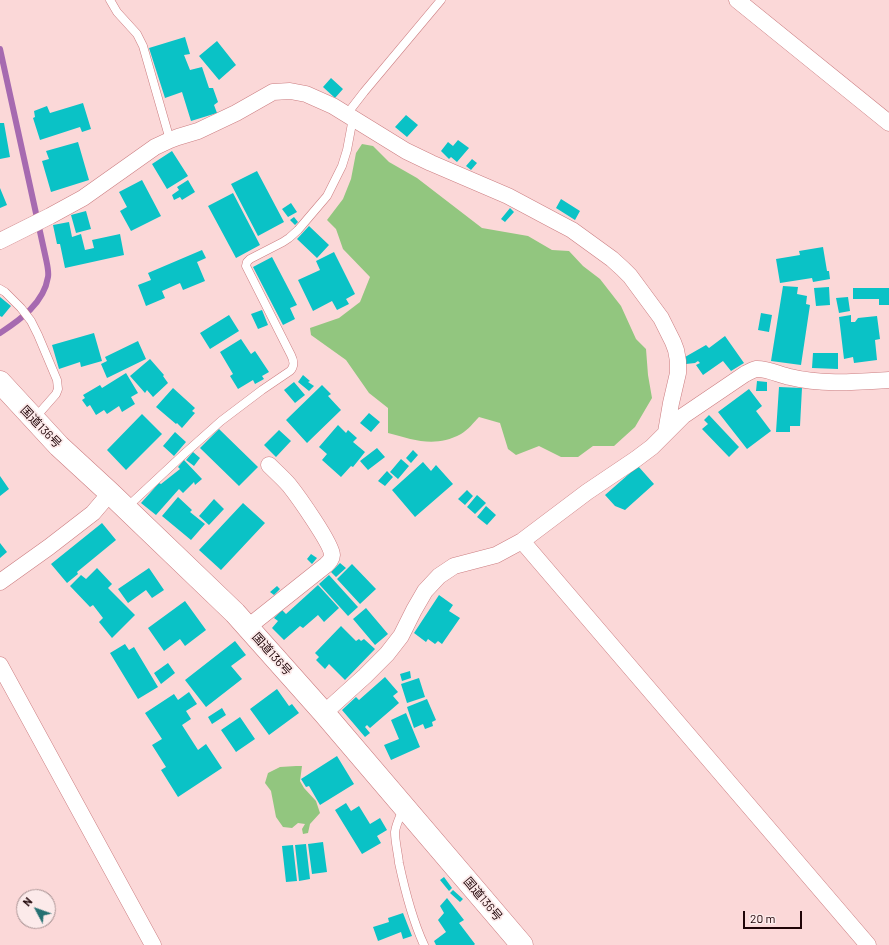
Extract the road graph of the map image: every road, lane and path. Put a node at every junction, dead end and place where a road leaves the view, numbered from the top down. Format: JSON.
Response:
{"nodes":[{"id":1,"x":110,"y":0,"type":"edge"},
{"id":2,"x":441,"y":0,"type":"edge"},
{"id":3,"x":737,"y":0,"type":"edge"},
{"id":4,"x":350,"y":116,"type":"junction"},
{"id":5,"x":889,"y":123,"type":"edge"},
{"id":6,"x":170,"y":140,"type":"junction"},
{"id":7,"x":0,"y":241,"type":"edge"},
{"id":8,"x":0,"y":288,"type":"edge"},
{"id":9,"x":889,"y":380,"type":"edge"},
{"id":10,"x":0,"y":382,"type":"edge"},
{"id":11,"x":34,"y":419,"type":"junction"},
{"id":12,"x":666,"y":432,"type":"junction"},
{"id":13,"x":269,"y":465,"type":"dead end"},
{"id":14,"x":110,"y":493,"type":"junction"},
{"id":15,"x":126,"y":509,"type":"junction"},
{"id":16,"x":522,"y":541,"type":"junction"},
{"id":17,"x":0,"y":582,"type":"edge"},
{"id":18,"x":248,"y":627,"type":"junction"},
{"id":19,"x":0,"y":664,"type":"edge"},
{"id":20,"x":324,"y":713,"type":"junction"},
{"id":21,"x":404,"y":807,"type":"junction"},
{"id":22,"x":153,"y":945,"type":"edge"},
{"id":23,"x":424,"y":945,"type":"edge"},
{"id":24,"x":522,"y":945,"type":"edge"},
{"id":25,"x":868,"y":945,"type":"edge"}],
"edges":[{"from":1,"to":6,"type":"lane"},
{"from":2,"to":4,"type":"lane"},
{"from":3,"to":5,"type":"street"},
{"from":4,"to":6,"type":"street"},
{"from":4,"to":12,"type":"street"},
{"from":4,"to":15,"type":"lane"},
{"from":6,"to":7,"type":"street"},
{"from":8,"to":11,"type":"lane"},
{"from":9,"to":12,"type":"street"},
{"from":10,"to":11,"type":"highway","name":"国道136号"},
{"from":11,"to":14,"type":"highway","name":"国道136号"},
{"from":12,"to":16,"type":"street"},
{"from":13,"to":18,"type":"street"},
{"from":14,"to":15,"type":"highway","name":"国道136号"},
{"from":14,"to":17,"type":"street"},
{"from":15,"to":18,"type":"highway","name":"国道136号"},
{"from":16,"to":20,"type":"street"},
{"from":16,"to":25,"type":"street"},
{"from":18,"to":20,"type":"highway","name":"国道136号"},
{"from":19,"to":22,"type":"street"},
{"from":20,"to":21,"type":"highway","name":"国道136号"},
{"from":21,"to":23,"type":"lane"},
{"from":21,"to":24,"type":"highway","name":"国道136号"}]}
